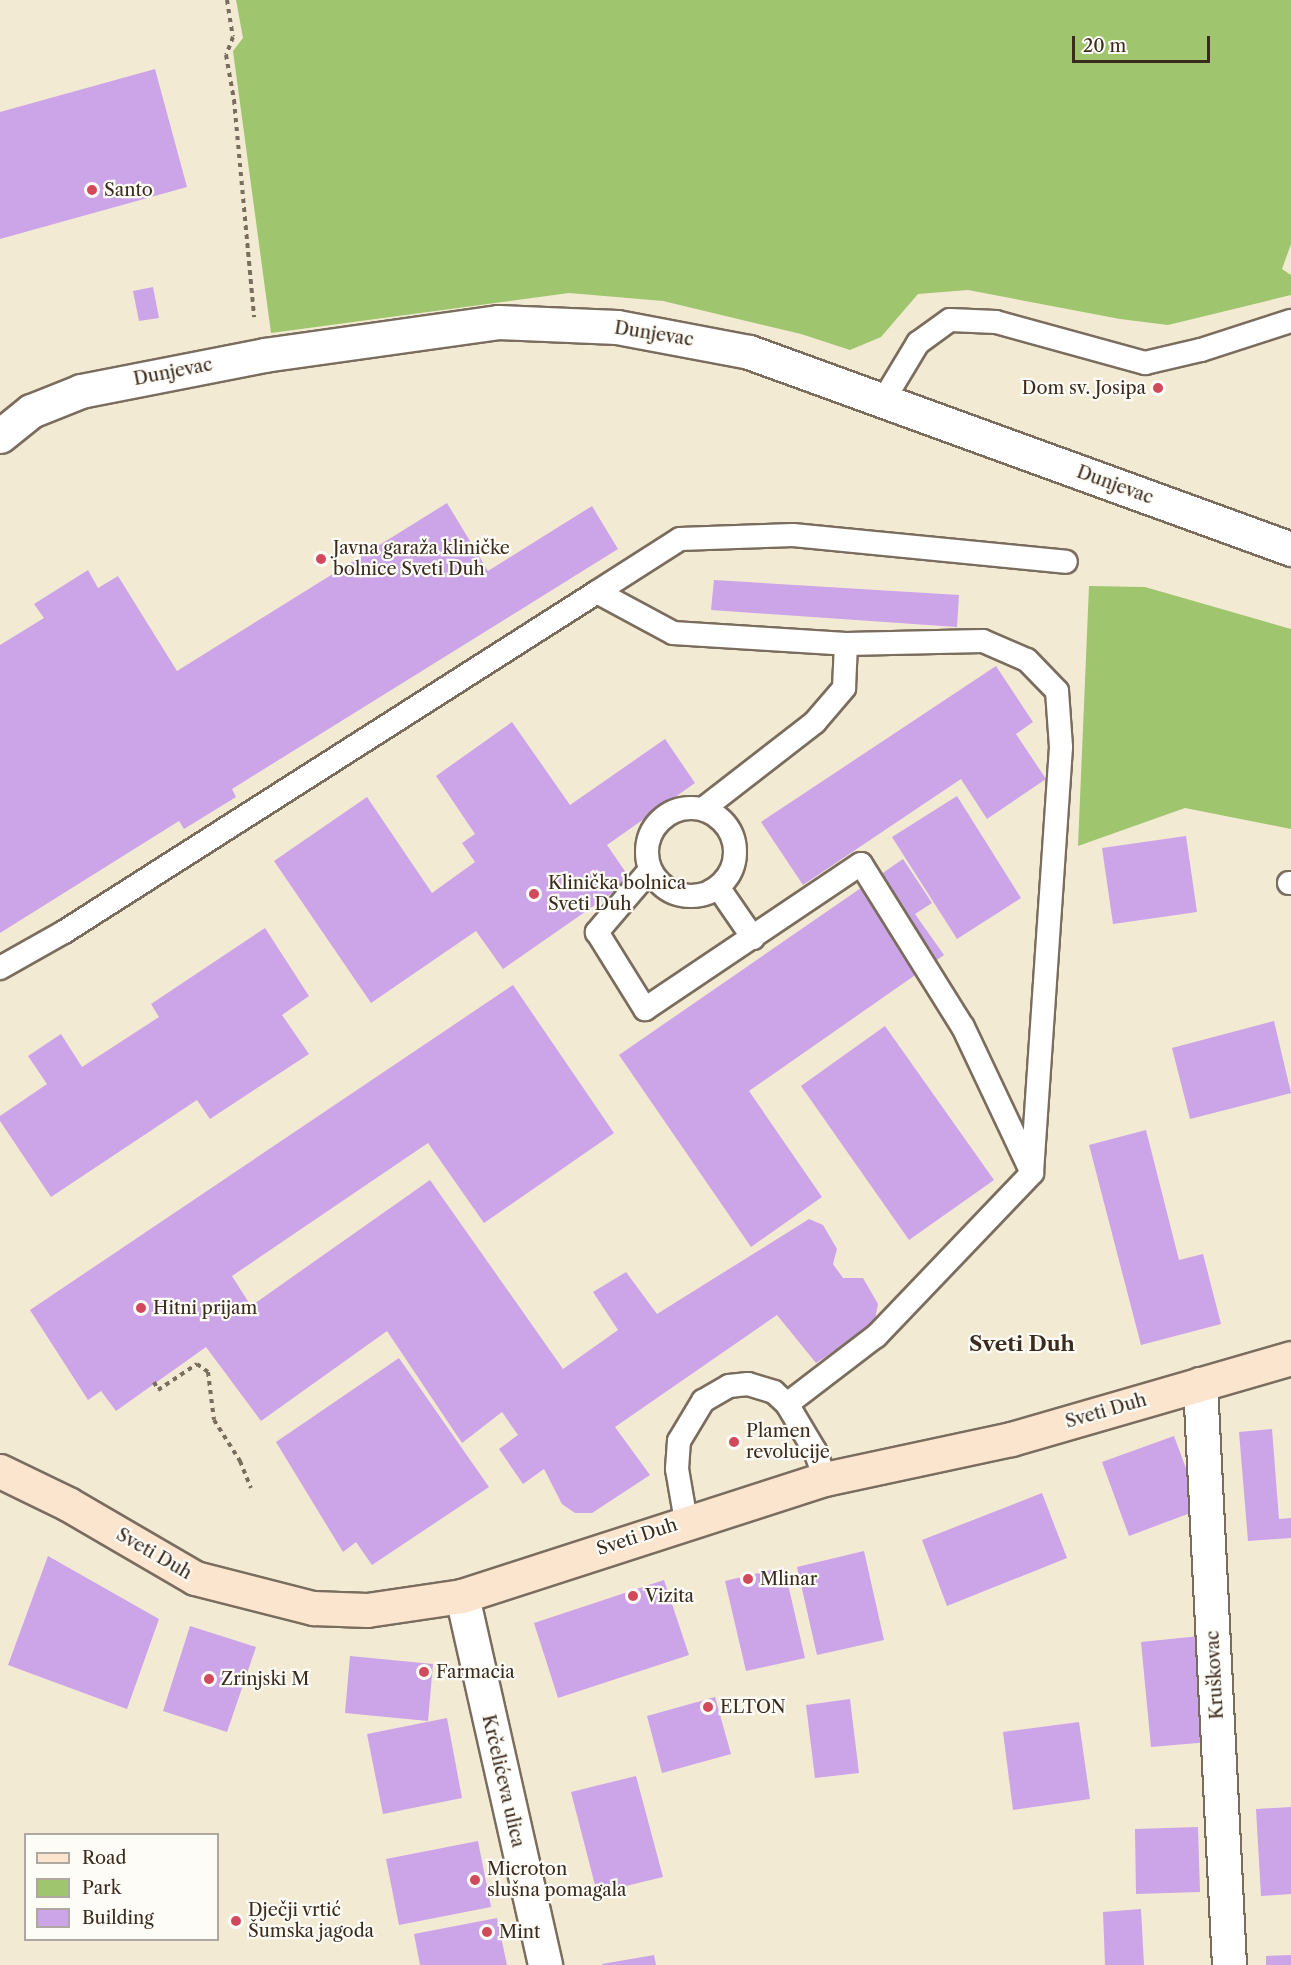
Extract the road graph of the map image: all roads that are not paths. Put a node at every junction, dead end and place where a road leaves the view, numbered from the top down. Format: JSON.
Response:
{"nodes":[{"id":1,"x":1291,"y":321,"type":"edge"},
{"id":2,"x":883,"y":401,"type":"junction"},
{"id":3,"x":0,"y":436,"type":"edge"},
{"id":4,"x":1291,"y":549,"type":"edge"},
{"id":5,"x":1066,"y":562,"type":"dead end"},
{"id":6,"x":597,"y":592,"type":"junction"},
{"id":7,"x":846,"y":644,"type":"junction"},
{"id":8,"x":703,"y":809,"type":"junction"},
{"id":9,"x":651,"y":870,"type":"junction"},
{"id":10,"x":718,"y":887,"type":"junction"},
{"id":11,"x":753,"y":938,"type":"junction"},
{"id":12,"x":0,"y":968,"type":"edge"},
{"id":13,"x":1032,"y":1173,"type":"junction"},
{"id":14,"x":1291,"y":1358,"type":"edge"},
{"id":15,"x":1200,"y":1384,"type":"junction"},
{"id":16,"x":787,"y":1404,"type":"junction"},
{"id":17,"x":0,"y":1471,"type":"edge"},
{"id":18,"x":825,"y":1479,"type":"junction"},
{"id":19,"x":686,"y":1521,"type":"junction"},
{"id":20,"x":462,"y":1596,"type":"junction"},
{"id":21,"x":545,"y":1965,"type":"edge"},
{"id":22,"x":1229,"y":1965,"type":"edge"}],
"edges":[{"from":1,"to":2,"type":"lane"},
{"from":2,"to":3,"type":"street","name":"Dunjevac"},
{"from":2,"to":4,"type":"street","name":"Dunjevac"},
{"from":5,"to":6,"type":"lane"},
{"from":6,"to":7,"type":"lane"},
{"from":6,"to":12,"type":"lane"},
{"from":7,"to":8,"type":"lane"},
{"from":7,"to":13,"type":"lane"},
{"from":8,"to":9,"type":"lane"},
{"from":8,"to":10,"type":"lane"},
{"from":9,"to":10,"type":"lane"},
{"from":9,"to":11,"type":"lane"},
{"from":10,"to":11,"type":"lane"},
{"from":11,"to":13,"type":"lane"},
{"from":13,"to":16,"type":"lane"},
{"from":14,"to":15,"type":"main road","name":"Sveti Duh"},
{"from":15,"to":18,"type":"main road","name":"Sveti Duh"},
{"from":15,"to":22,"type":"street","name":"Kruškovac"},
{"from":16,"to":18,"type":"lane"},
{"from":16,"to":19,"type":"lane"},
{"from":17,"to":20,"type":"main road","name":"Sveti Duh"},
{"from":18,"to":19,"type":"main road","name":"Sveti Duh"},
{"from":19,"to":20,"type":"main road","name":"Sveti Duh"},
{"from":20,"to":21,"type":"street","name":"Krčelićeva ulica"}]}
